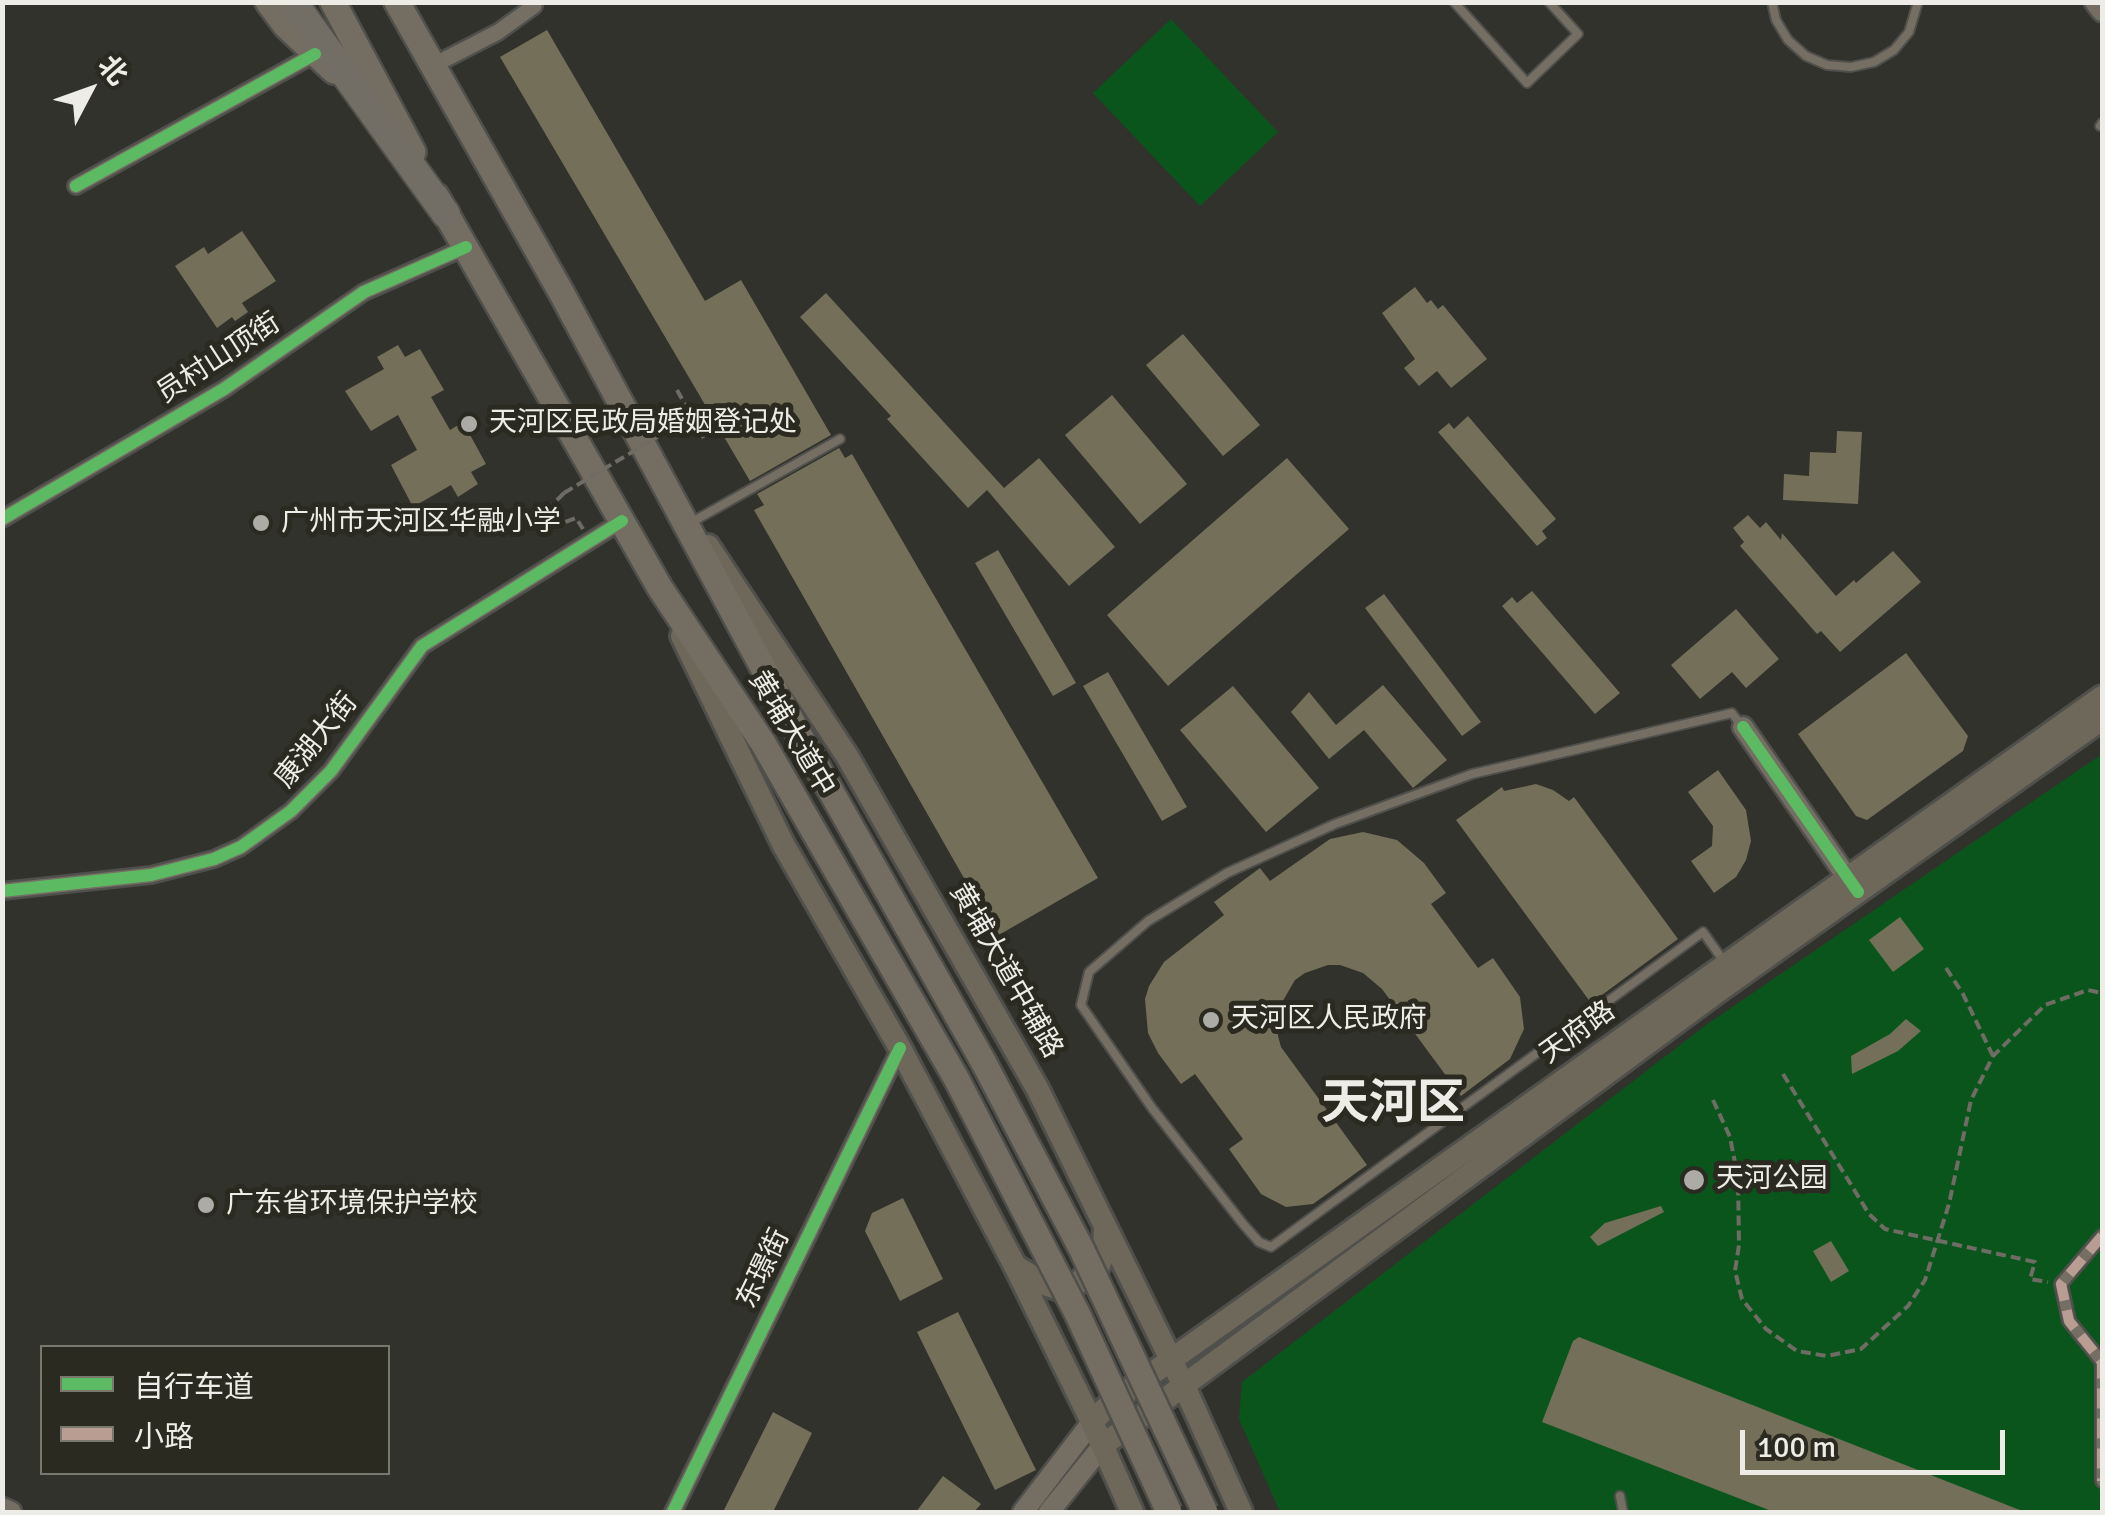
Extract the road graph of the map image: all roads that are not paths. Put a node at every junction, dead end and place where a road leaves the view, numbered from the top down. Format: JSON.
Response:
{"nodes":[{"id":1,"x":268,"y":2,"type":"edge"},
{"id":2,"x":293,"y":2,"type":"edge"},
{"id":3,"x":332,"y":2,"type":"edge"},
{"id":4,"x":397,"y":2,"type":"edge"},
{"id":5,"x":1454,"y":2,"type":"edge"},
{"id":6,"x":1549,"y":2,"type":"edge"},
{"id":7,"x":1772,"y":2,"type":"edge"},
{"id":8,"x":1918,"y":2,"type":"edge"},
{"id":9,"x":2095,"y":2,"type":"edge"},
{"id":10,"x":536,"y":4,"type":"edge"},
{"id":11,"x":2102,"y":11,"type":"edge"},
{"id":12,"x":315,"y":54,"type":"junction"},
{"id":13,"x":434,"y":64,"type":"junction"},
{"id":14,"x":355,"y":91,"type":"junction"},
{"id":15,"x":76,"y":186,"type":"dead end"},
{"id":16,"x":446,"y":214,"type":"junction"},
{"id":17,"x":466,"y":247,"type":"junction"},
{"id":18,"x":840,"y":439,"type":"dead end"},
{"id":19,"x":668,"y":485,"type":"junction"},
{"id":20,"x":2,"y":519,"type":"edge"},
{"id":21,"x":622,"y":521,"type":"junction"},
{"id":22,"x":692,"y":522,"type":"junction"},
{"id":23,"x":660,"y":588,"type":"junction"},
{"id":24,"x":2102,"y":697,"type":"edge"},
{"id":25,"x":2102,"y":719,"type":"edge"},
{"id":26,"x":1743,"y":728,"type":"joint"},
{"id":27,"x":1852,"y":884,"type":"junction"},
{"id":28,"x":2,"y":892,"type":"edge"},
{"id":29,"x":1726,"y":964,"type":"junction"},
{"id":30,"x":900,"y":1048,"type":"junction"},
{"id":31,"x":1105,"y":1221,"type":"junction"},
{"id":32,"x":2102,"y":1236,"type":"edge"},
{"id":33,"x":1015,"y":1266,"type":"junction"},
{"id":34,"x":1172,"y":1360,"type":"junction"},
{"id":35,"x":1184,"y":1386,"type":"junction"},
{"id":36,"x":1092,"y":1422,"type":"junction"},
{"id":37,"x":1102,"y":1445,"type":"junction"},
{"id":38,"x":2102,"y":1480,"type":"edge"},
{"id":39,"x":1620,"y":1496,"type":"dead end"},
{"id":40,"x":2,"y":1508,"type":"edge"},
{"id":41,"x":11,"y":1512,"type":"edge"},
{"id":42,"x":673,"y":1512,"type":"edge"},
{"id":43,"x":1022,"y":1512,"type":"edge"},
{"id":44,"x":1049,"y":1512,"type":"edge"},
{"id":45,"x":1132,"y":1512,"type":"edge"},
{"id":46,"x":1169,"y":1512,"type":"edge"},
{"id":47,"x":1206,"y":1512,"type":"edge"},
{"id":48,"x":1241,"y":1512,"type":"edge"},
{"id":49,"x":1623,"y":1512,"type":"edge"}],
"edges":[{"from":1,"to":12,"type":"main road"},
{"from":2,"to":14,"type":"highway"},
{"from":3,"to":16,"type":"main road","name":"黄埔大道中"},
{"from":4,"to":13,"type":"main road","name":"黄埔大道中"},
{"from":5,"to":6,"type":"lane"},
{"from":7,"to":8,"type":"lane"},
{"from":9,"to":11,"type":"street"},
{"from":10,"to":13,"type":"street"},
{"from":12,"to":14,"type":"main road"},
{"from":12,"to":15,"type":"street"},
{"from":13,"to":19,"type":"main road","name":"黄埔大道中"},
{"from":14,"to":16,"type":"highway"},
{"from":16,"to":17,"type":"main road","name":"黄埔大道中"},
{"from":17,"to":20,"type":"street","name":"员村山顶街"},
{"from":17,"to":21,"type":"main road","name":"黄埔大道中"},
{"from":18,"to":22,"type":"lane"},
{"from":19,"to":22,"type":"main road","name":"黄埔大道中辅路"},
{"from":19,"to":47,"type":"main road","name":"黄埔大道中","bridge":true},
{"from":21,"to":23,"type":"main road","name":"黄埔大道中"},
{"from":21,"to":28,"type":"street","name":"康湖大街"},
{"from":22,"to":31,"type":"main road","name":"黄埔大道中辅路"},
{"from":23,"to":30,"type":"main road"},
{"from":23,"to":46,"type":"main road","name":"黄埔大道中","bridge":true},
{"from":24,"to":27,"type":"main road","name":"天府路"},
{"from":25,"to":27,"type":"main road","name":"天府路"},
{"from":26,"to":27,"type":"street"},
{"from":26,"to":29,"type":"lane"},
{"from":27,"to":29,"type":"main road","name":"天府路"},
{"from":27,"to":35,"type":"main road","name":"天府路"},
{"from":29,"to":34,"type":"main road","name":"天府路"},
{"from":30,"to":33,"type":"main road"},
{"from":30,"to":42,"type":"street","name":"东璟街"},
{"from":31,"to":33,"type":"main road"},
{"from":31,"to":34,"type":"main road","name":"黄埔大道中辅路"},
{"from":32,"to":38,"type":"street"},
{"from":33,"to":36,"type":"main road"},
{"from":34,"to":35,"type":"main road","name":"黄埔大道中辅路"},
{"from":34,"to":36,"type":"main road","name":"天府路"},
{"from":35,"to":37,"type":"main road","name":"天府路"},
{"from":35,"to":48,"type":"main road","name":"黄埔大道中辅路"},
{"from":36,"to":37,"type":"main road"},
{"from":36,"to":43,"type":"street"},
{"from":37,"to":44,"type":"street"},
{"from":37,"to":45,"type":"main road"},
{"from":39,"to":49,"type":"lane"},
{"from":40,"to":41,"type":"street"}]}
